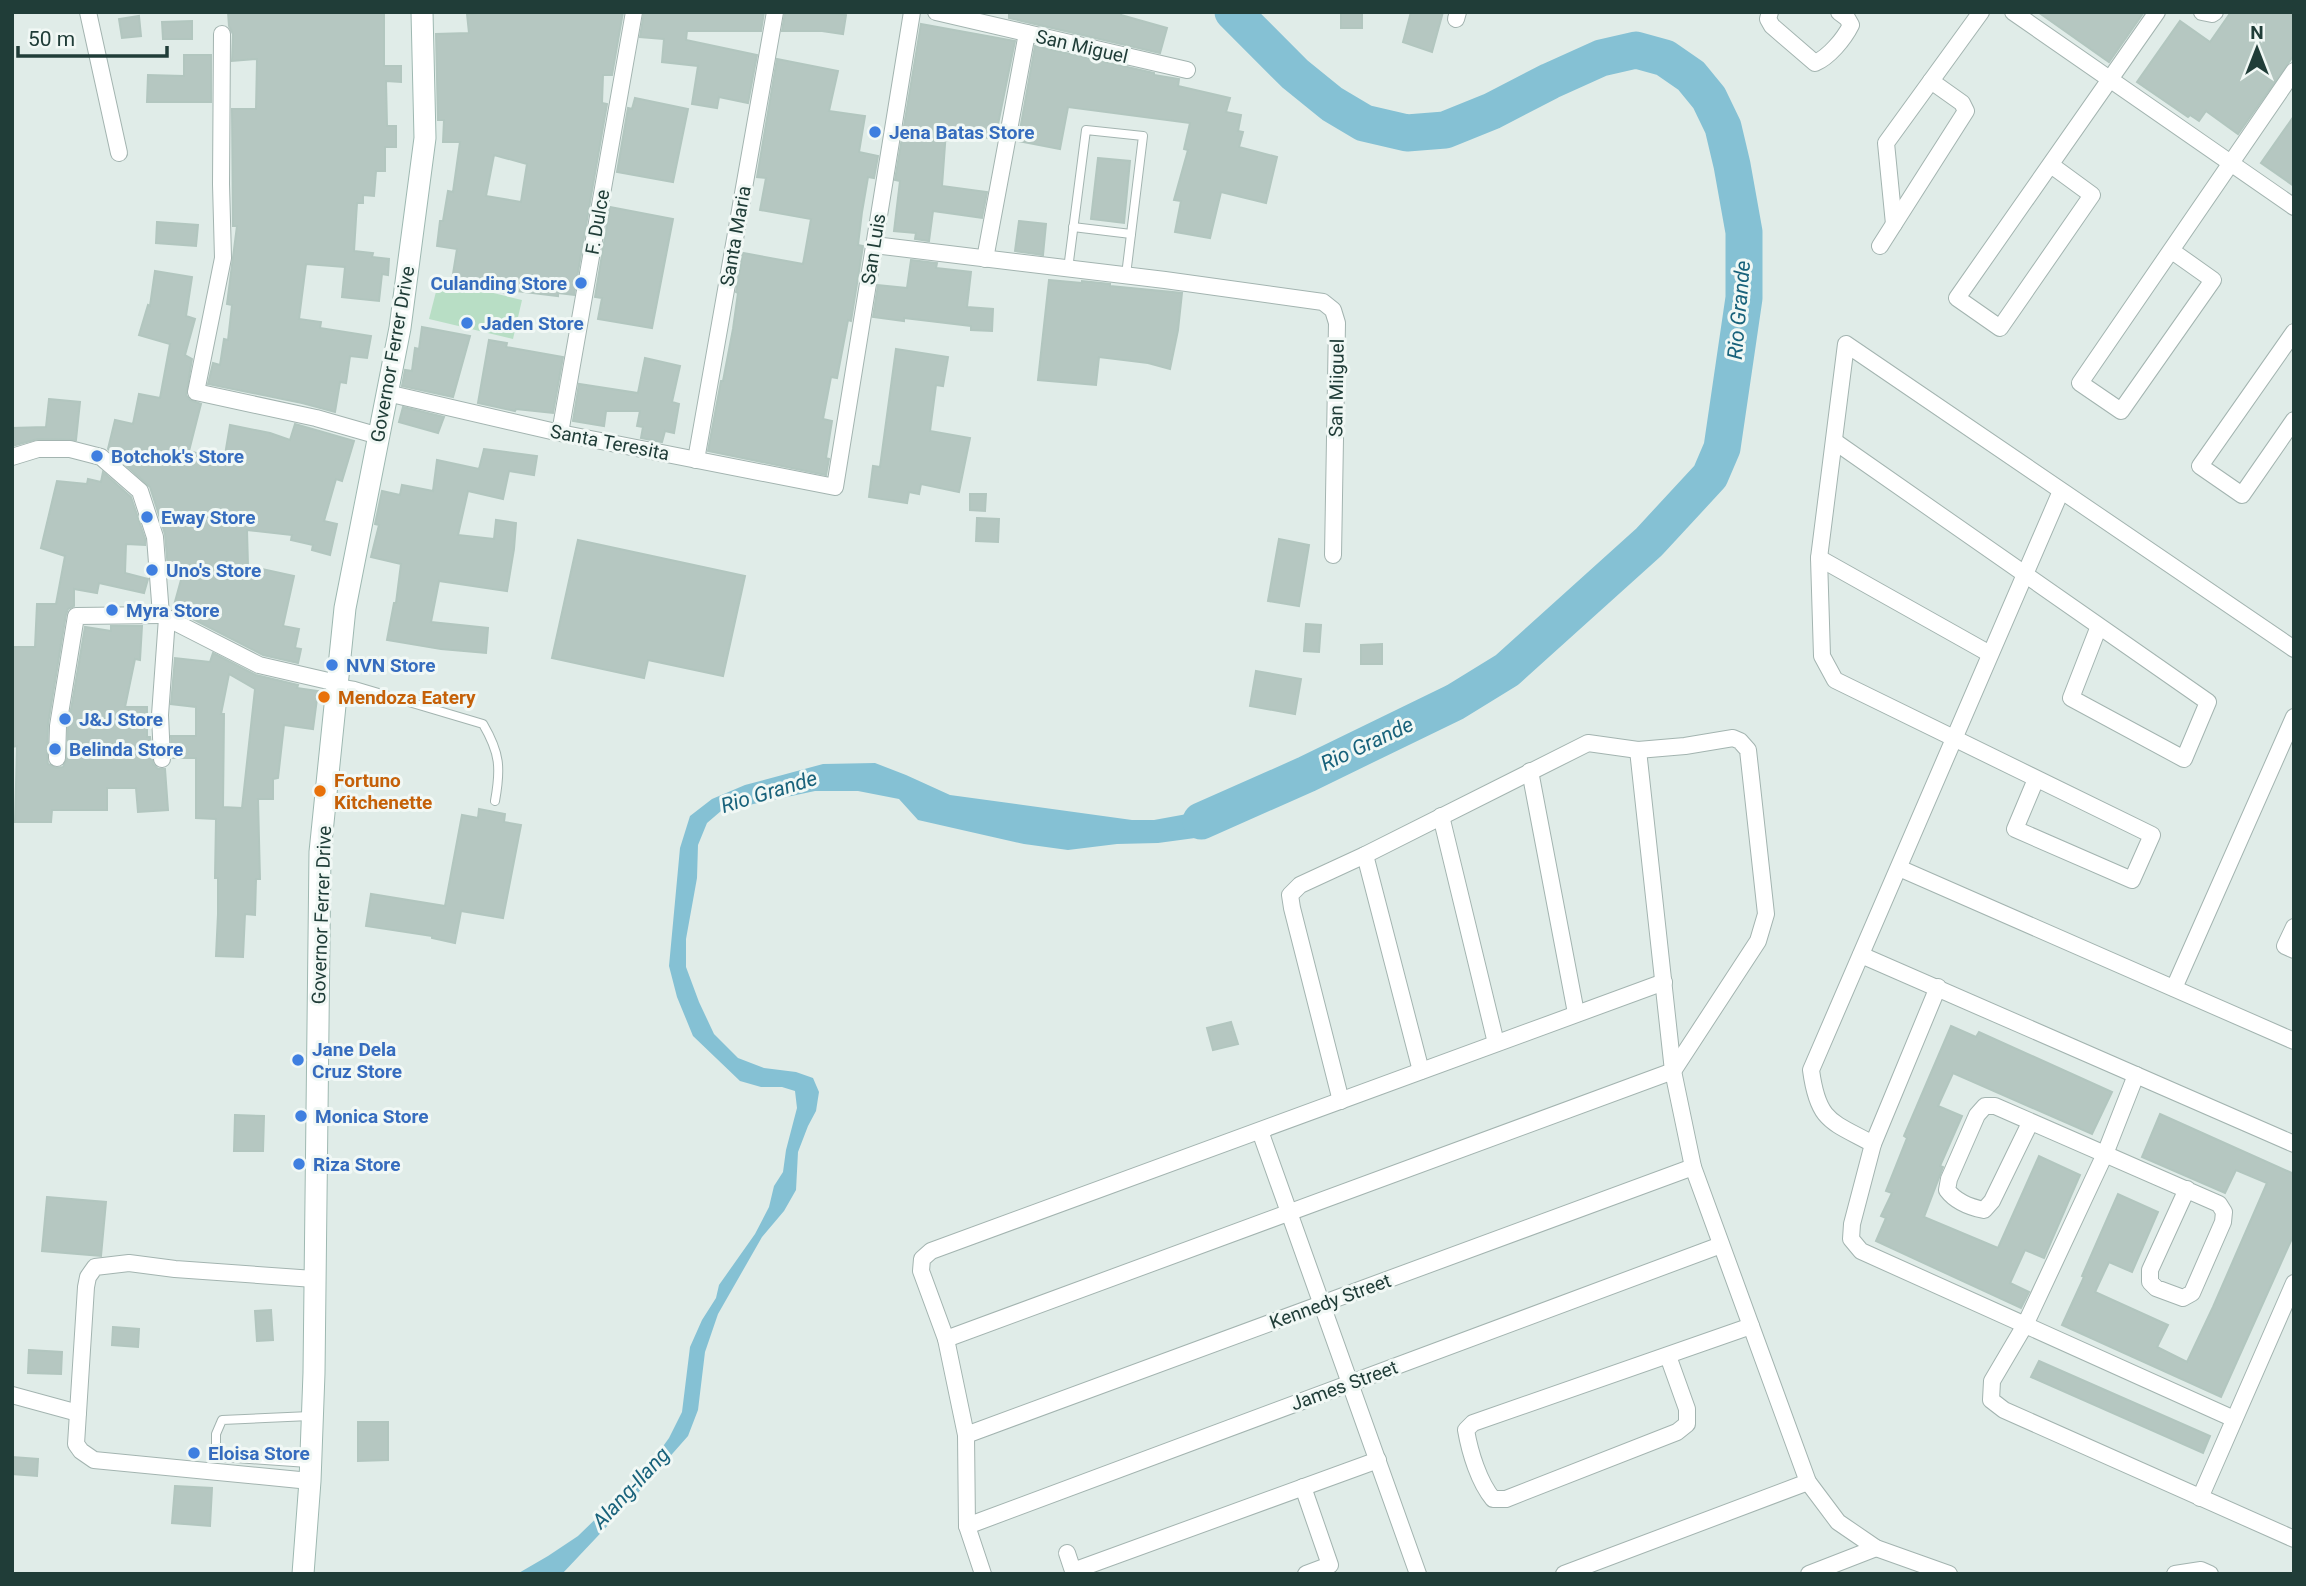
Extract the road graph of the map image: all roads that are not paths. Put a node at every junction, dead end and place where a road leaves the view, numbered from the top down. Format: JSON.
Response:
{"nodes":[{"id":1,"x":88,"y":12,"type":"edge"},
{"id":2,"x":634,"y":12,"type":"edge"},
{"id":3,"x":775,"y":12,"type":"edge"},
{"id":4,"x":912,"y":12,"type":"edge"},
{"id":5,"x":936,"y":12,"type":"edge"},
{"id":6,"x":1770,"y":12,"type":"edge"},
{"id":7,"x":1839,"y":12,"type":"edge"},
{"id":8,"x":1981,"y":12,"type":"edge"},
{"id":9,"x":2013,"y":12,"type":"edge"},
{"id":10,"x":2157,"y":12,"type":"edge"},
{"id":11,"x":2202,"y":12,"type":"edge"},
{"id":12,"x":2215,"y":12,"type":"edge"},
{"id":13,"x":425,"y":13,"type":"edge"},
{"id":14,"x":2033,"y":18,"type":"edge"},
{"id":15,"x":1027,"y":33,"type":"junction"},
{"id":16,"x":222,"y":34,"type":"dead end"},
{"id":17,"x":1187,"y":70,"type":"dead end"},
{"id":18,"x":2293,"y":75,"type":"edge"},
{"id":19,"x":2110,"y":80,"type":"junction"},
{"id":20,"x":1931,"y":81,"type":"junction"},
{"id":21,"x":119,"y":153,"type":"dead end"},
{"id":22,"x":2232,"y":164,"type":"junction"},
{"id":23,"x":2050,"y":165,"type":"junction"},
{"id":24,"x":2294,"y":207,"type":"edge"},
{"id":25,"x":1894,"y":224,"type":"junction"},
{"id":26,"x":1073,"y":227,"type":"junction"},
{"id":27,"x":1131,"y":234,"type":"junction"},
{"id":28,"x":874,"y":245,"type":"junction"},
{"id":29,"x":1880,"y":246,"type":"dead end"},
{"id":30,"x":2172,"y":251,"type":"junction"},
{"id":31,"x":985,"y":259,"type":"junction"},
{"id":32,"x":1068,"y":269,"type":"junction"},
{"id":33,"x":1126,"y":275,"type":"junction"},
{"id":34,"x":2293,"y":335,"type":"edge"},
{"id":35,"x":387,"y":393,"type":"junction"},
{"id":36,"x":2294,"y":421,"type":"edge"},
{"id":37,"x":560,"y":433,"type":"junction"},
{"id":38,"x":379,"y":436,"type":"junction"},
{"id":39,"x":1834,"y":441,"type":"junction"},
{"id":40,"x":12,"y":457,"type":"edge"},
{"id":41,"x":696,"y":460,"type":"junction"},
{"id":42,"x":835,"y":487,"type":"joint"},
{"id":43,"x":2061,"y":491,"type":"junction"},
{"id":44,"x":1333,"y":555,"type":"dead end"},
{"id":45,"x":1819,"y":558,"type":"junction"},
{"id":46,"x":2025,"y":575,"type":"junction"},
{"id":47,"x":164,"y":616,"type":"junction"},
{"id":48,"x":2099,"y":626,"type":"junction"},
{"id":49,"x":2294,"y":649,"type":"edge"},
{"id":50,"x":1990,"y":654,"type":"junction"},
{"id":51,"x":337,"y":683,"type":"junction"},
{"id":52,"x":2294,"y":717,"type":"edge"},
{"id":53,"x":1954,"y":738,"type":"junction"},
{"id":54,"x":1638,"y":750,"type":"junction"},
{"id":55,"x":57,"y":758,"type":"dead end"},
{"id":56,"x":162,"y":759,"type":"dead end"},
{"id":57,"x":1530,"y":771,"type":"junction"},
{"id":58,"x":2036,"y":779,"type":"junction"},
{"id":59,"x":495,"y":802,"type":"dead end"},
{"id":60,"x":1441,"y":816,"type":"junction"},
{"id":61,"x":1365,"y":855,"type":"junction"},
{"id":62,"x":1899,"y":868,"type":"junction"},
{"id":63,"x":2294,"y":927,"type":"edge"},
{"id":64,"x":2294,"y":950,"type":"edge"},
{"id":65,"x":1861,"y":955,"type":"junction"},
{"id":66,"x":1664,"y":982,"type":"junction"},
{"id":67,"x":1938,"y":987,"type":"junction"},
{"id":68,"x":2174,"y":989,"type":"junction"},
{"id":69,"x":1576,"y":1013,"type":"junction"},
{"id":70,"x":2294,"y":1041,"type":"edge"},
{"id":71,"x":1496,"y":1043,"type":"junction"},
{"id":72,"x":1421,"y":1071,"type":"junction"},
{"id":73,"x":1673,"y":1071,"type":"junction"},
{"id":74,"x":2136,"y":1075,"type":"junction"},
{"id":75,"x":1341,"y":1101,"type":"junction"},
{"id":76,"x":2029,"y":1123,"type":"junction"},
{"id":77,"x":1260,"y":1131,"type":"junction"},
{"id":78,"x":1873,"y":1144,"type":"junction"},
{"id":79,"x":2294,"y":1144,"type":"edge"},
{"id":80,"x":2105,"y":1154,"type":"junction"},
{"id":81,"x":1693,"y":1167,"type":"junction"},
{"id":82,"x":2187,"y":1189,"type":"junction"},
{"id":83,"x":1289,"y":1213,"type":"junction"},
{"id":84,"x":1721,"y":1245,"type":"junction"},
{"id":85,"x":314,"y":1279,"type":"junction"},
{"id":86,"x":2294,"y":1283,"type":"edge"},
{"id":87,"x":1322,"y":1304,"type":"junction"},
{"id":88,"x":2025,"y":1325,"type":"junction"},
{"id":89,"x":1751,"y":1326,"type":"junction"},
{"id":90,"x":946,"y":1339,"type":"junction"},
{"id":91,"x":1668,"y":1356,"type":"junction"},
{"id":92,"x":1350,"y":1383,"type":"junction"},
{"id":93,"x":12,"y":1395,"type":"edge"},
{"id":94,"x":78,"y":1413,"type":"junction"},
{"id":95,"x":313,"y":1416,"type":"junction"},
{"id":96,"x":2234,"y":1419,"type":"junction"},
{"id":97,"x":966,"y":1435,"type":"junction"},
{"id":98,"x":1378,"y":1460,"type":"junction"},
{"id":99,"x":311,"y":1473,"type":"junction"},
{"id":100,"x":1808,"y":1482,"type":"junction"},
{"id":101,"x":1303,"y":1487,"type":"junction"},
{"id":102,"x":2200,"y":1498,"type":"junction"},
{"id":103,"x":967,"y":1525,"type":"junction"},
{"id":104,"x":2294,"y":1539,"type":"edge"},
{"id":105,"x":1876,"y":1548,"type":"junction"},
{"id":106,"x":1067,"y":1553,"type":"dead end"},
{"id":107,"x":1074,"y":1572,"type":"edge"},
{"id":108,"x":303,"y":1574,"type":"edge"},
{"id":109,"x":984,"y":1574,"type":"edge"},
{"id":110,"x":1306,"y":1574,"type":"edge"},
{"id":111,"x":1418,"y":1574,"type":"edge"},
{"id":112,"x":1564,"y":1574,"type":"edge"},
{"id":113,"x":1809,"y":1574,"type":"edge"},
{"id":114,"x":1949,"y":1574,"type":"edge"},
{"id":115,"x":2175,"y":1574,"type":"edge"},
{"id":116,"x":2210,"y":1574,"type":"edge"}],
"edges":[{"from":1,"to":21,"type":"street"},
{"from":2,"to":37,"type":"street","name":"F. Dulce"},
{"from":3,"to":41,"type":"street","name":"Santa Maria"},
{"from":4,"to":28,"type":"street","name":"San Luis"},
{"from":5,"to":15,"type":"street","name":"San Miguel"},
{"from":6,"to":7,"type":"street"},
{"from":8,"to":20,"type":"street"},
{"from":9,"to":14,"type":"street"},
{"from":10,"to":19,"type":"street"},
{"from":11,"to":12,"type":"street"},
{"from":13,"to":35,"type":"main road","name":"Governor Ferrer Drive"},
{"from":14,"to":19,"type":"street"},
{"from":15,"to":17,"type":"street","name":"San Miguel"},
{"from":15,"to":31,"type":"street"},
{"from":16,"to":38,"type":"street"},
{"from":18,"to":22,"type":"street"},
{"from":19,"to":22,"type":"street"},
{"from":19,"to":23,"type":"street"},
{"from":20,"to":25,"type":"street"},
{"from":20,"to":25,"type":"street"},
{"from":22,"to":24,"type":"street"},
{"from":22,"to":30,"type":"street"},
{"from":23,"to":23,"type":"street"},
{"from":25,"to":29,"type":"street"},
{"from":26,"to":27,"type":"lane"},
{"from":26,"to":27,"type":"lane"},
{"from":26,"to":32,"type":"lane"},
{"from":27,"to":33,"type":"lane"},
{"from":28,"to":31,"type":"street"},
{"from":28,"to":42,"type":"street","name":"San Luis"},
{"from":30,"to":30,"type":"street"},
{"from":31,"to":32,"type":"street"},
{"from":32,"to":33,"type":"street"},
{"from":33,"to":44,"type":"street","name":"San Miiguel"},
{"from":34,"to":36,"type":"street"},
{"from":35,"to":37,"type":"street","name":"Santa Teresita"},
{"from":35,"to":38,"type":"main road","name":"Governor Ferrer Drive"},
{"from":37,"to":41,"type":"street","name":"Santa Teresita"},
{"from":38,"to":51,"type":"main road","name":"Governor Ferrer Drive"},
{"from":39,"to":43,"type":"street"},
{"from":39,"to":45,"type":"street"},
{"from":39,"to":46,"type":"street"},
{"from":40,"to":47,"type":"street"},
{"from":41,"to":42,"type":"street","name":"Santa Teresita"},
{"from":43,"to":46,"type":"street"},
{"from":43,"to":49,"type":"street"},
{"from":45,"to":50,"type":"street"},
{"from":45,"to":53,"type":"street"},
{"from":46,"to":48,"type":"street"},
{"from":46,"to":50,"type":"street"},
{"from":47,"to":51,"type":"street"},
{"from":47,"to":55,"type":"street"},
{"from":47,"to":56,"type":"street"},
{"from":48,"to":48,"type":"street"},
{"from":50,"to":53,"type":"street"},
{"from":51,"to":59,"type":"lane"},
{"from":51,"to":85,"type":"main road","name":"Governor Ferrer Drive"},
{"from":52,"to":68,"type":"street"},
{"from":53,"to":58,"type":"street"},
{"from":53,"to":62,"type":"street"},
{"from":54,"to":57,"type":"street"},
{"from":54,"to":66,"type":"street"},
{"from":54,"to":73,"type":"street"},
{"from":57,"to":60,"type":"street"},
{"from":57,"to":69,"type":"street"},
{"from":58,"to":58,"type":"street"},
{"from":60,"to":61,"type":"street"},
{"from":60,"to":71,"type":"street"},
{"from":61,"to":72,"type":"street"},
{"from":61,"to":75,"type":"street"},
{"from":62,"to":65,"type":"street"},
{"from":62,"to":68,"type":"street"},
{"from":63,"to":64,"type":"street"},
{"from":65,"to":67,"type":"street"},
{"from":65,"to":78,"type":"street"},
{"from":66,"to":69,"type":"street"},
{"from":66,"to":73,"type":"street"},
{"from":67,"to":74,"type":"street"},
{"from":67,"to":78,"type":"street"},
{"from":68,"to":70,"type":"street"},
{"from":69,"to":71,"type":"street"},
{"from":71,"to":72,"type":"street"},
{"from":72,"to":75,"type":"street"},
{"from":73,"to":81,"type":"street"},
{"from":73,"to":83,"type":"street"},
{"from":74,"to":79,"type":"street"},
{"from":74,"to":80,"type":"street"},
{"from":75,"to":77,"type":"street"},
{"from":76,"to":76,"type":"street"},
{"from":76,"to":80,"type":"street"},
{"from":77,"to":83,"type":"street"},
{"from":77,"to":90,"type":"street"},
{"from":78,"to":88,"type":"street"},
{"from":80,"to":82,"type":"street"},
{"from":80,"to":88,"type":"street"},
{"from":81,"to":84,"type":"street"},
{"from":81,"to":87,"type":"street","name":"Kennedy Street"},
{"from":82,"to":82,"type":"street"},
{"from":83,"to":87,"type":"street"},
{"from":83,"to":90,"type":"street"},
{"from":84,"to":89,"type":"street"},
{"from":84,"to":92,"type":"street","name":"James Street"},
{"from":85,"to":94,"type":"street"},
{"from":85,"to":95,"type":"main road","name":"Governor Ferrer Drive"},
{"from":86,"to":96,"type":"street"},
{"from":87,"to":92,"type":"street"},
{"from":87,"to":97,"type":"street","name":"Kennedy Street"},
{"from":88,"to":96,"type":"street"},
{"from":88,"to":102,"type":"street"},
{"from":89,"to":91,"type":"street"},
{"from":89,"to":100,"type":"street"},
{"from":90,"to":97,"type":"street"},
{"from":91,"to":91,"type":"street"},
{"from":92,"to":98,"type":"street"},
{"from":92,"to":103,"type":"street","name":"James Street"},
{"from":93,"to":94,"type":"street"},
{"from":94,"to":99,"type":"street"},
{"from":95,"to":99,"type":"main road","name":"Governor Ferrer Drive"},
{"from":95,"to":99,"type":"lane"},
{"from":96,"to":102,"type":"street"},
{"from":97,"to":103,"type":"street"},
{"from":98,"to":101,"type":"street"},
{"from":98,"to":111,"type":"street"},
{"from":99,"to":108,"type":"main road","name":"Governor Ferrer Drive"},
{"from":100,"to":105,"type":"street"},
{"from":100,"to":112,"type":"street"},
{"from":101,"to":107,"type":"street"},
{"from":101,"to":110,"type":"street"},
{"from":102,"to":104,"type":"street"},
{"from":103,"to":109,"type":"street"},
{"from":105,"to":113,"type":"street"},
{"from":105,"to":114,"type":"street"},
{"from":106,"to":107,"type":"street"},
{"from":115,"to":116,"type":"street"}]}
